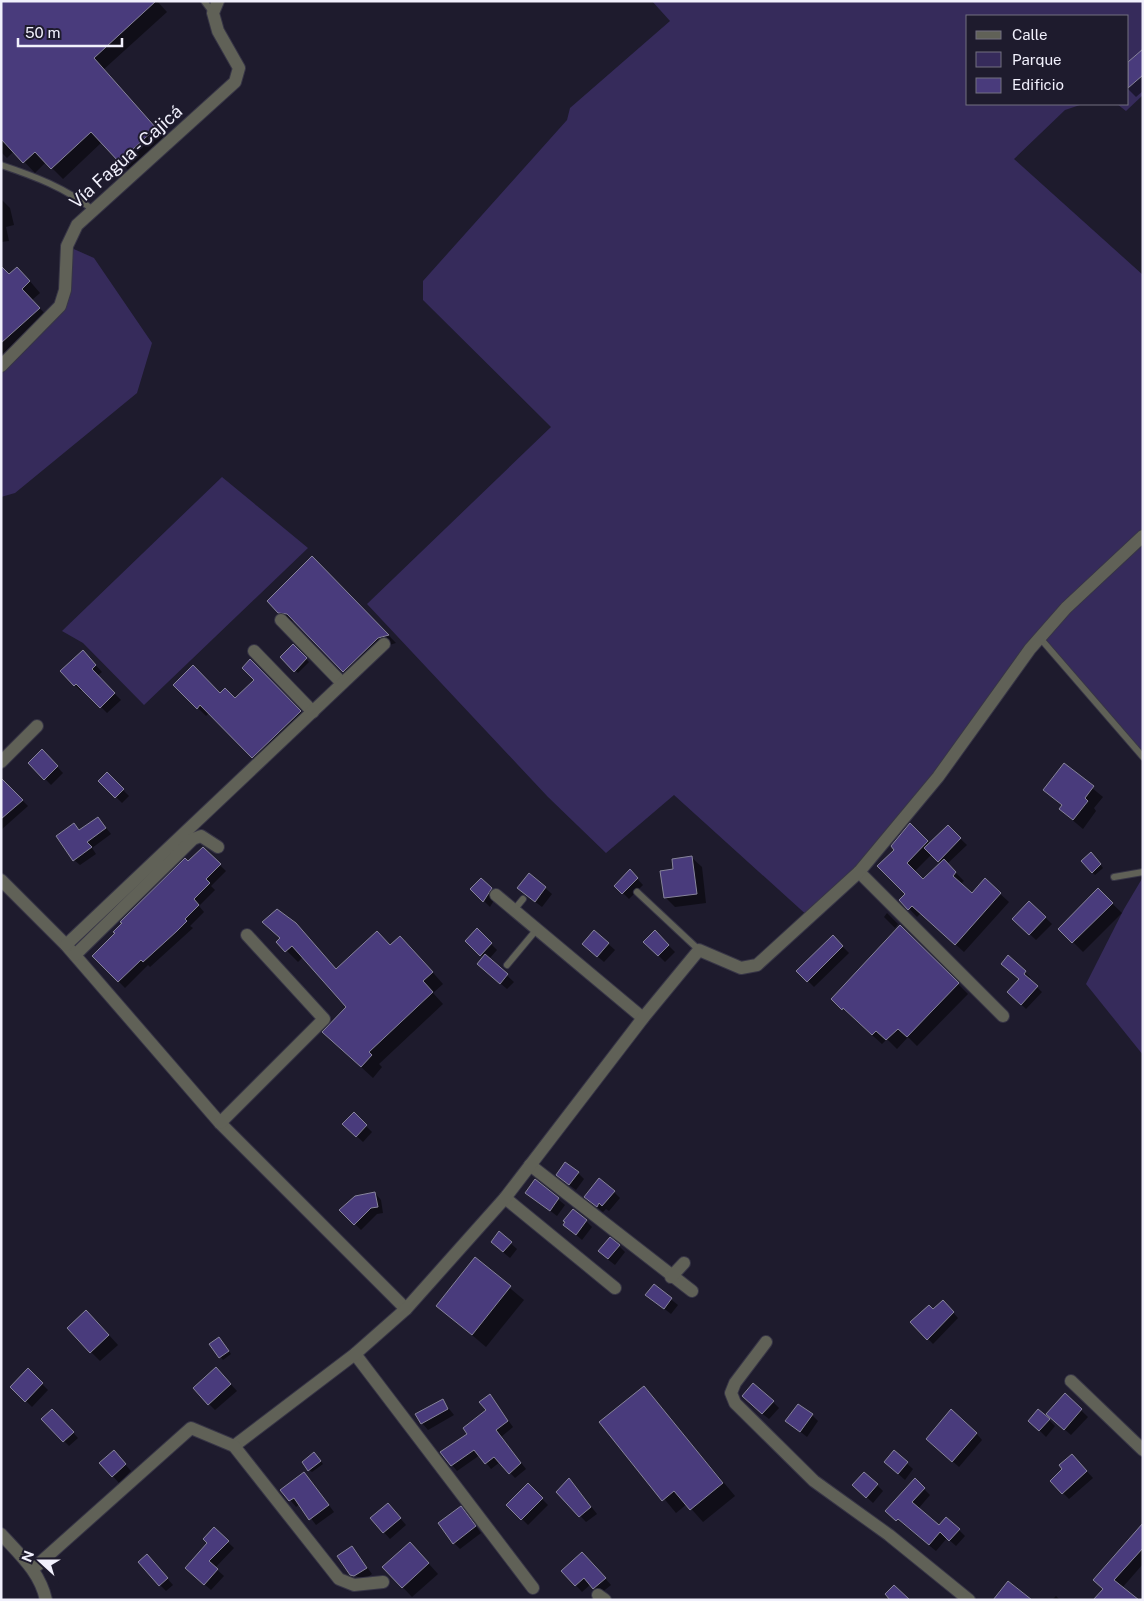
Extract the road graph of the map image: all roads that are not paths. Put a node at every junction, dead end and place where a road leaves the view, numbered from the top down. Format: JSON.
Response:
{"nodes":[{"id":1,"x":204,"y":1,"type":"edge"},
{"id":2,"x":218,"y":1,"type":"edge"},
{"id":3,"x":213,"y":13,"type":"junction"},
{"id":4,"x":1,"y":165,"type":"edge"},
{"id":5,"x":93,"y":210,"type":"junction"},
{"id":6,"x":1,"y":366,"type":"edge"},
{"id":7,"x":1143,"y":536,"type":"edge"},
{"id":8,"x":281,"y":620,"type":"dead end"},
{"id":9,"x":1040,"y":638,"type":"junction"},
{"id":10,"x":384,"y":644,"type":"dead end"},
{"id":11,"x":254,"y":651,"type":"dead end"},
{"id":12,"x":342,"y":684,"type":"junction"},
{"id":13,"x":313,"y":712,"type":"junction"},
{"id":14,"x":38,"y":726,"type":"dead end"},
{"id":15,"x":1143,"y":756,"type":"edge"},
{"id":16,"x":1,"y":762,"type":"edge"},
{"id":17,"x":218,"y":847,"type":"dead end"},
{"id":18,"x":859,"y":872,"type":"junction"},
{"id":19,"x":1143,"y":872,"type":"edge"},
{"id":20,"x":1114,"y":877,"type":"dead end"},
{"id":21,"x":1,"y":880,"type":"edge"},
{"id":22,"x":637,"y":892,"type":"dead end"},
{"id":23,"x":496,"y":895,"type":"dead end"},
{"id":24,"x":523,"y":899,"type":"dead end"},
{"id":25,"x":514,"y":910,"type":"junction"},
{"id":26,"x":537,"y":929,"type":"junction"},
{"id":27,"x":247,"y":935,"type":"dead end"},
{"id":28,"x":70,"y":950,"type":"junction"},
{"id":29,"x":699,"y":950,"type":"junction"},
{"id":30,"x":507,"y":965,"type":"dead end"},
{"id":31,"x":1003,"y":1016,"type":"dead end"},
{"id":32,"x":643,"y":1018,"type":"junction"},
{"id":33,"x":220,"y":1123,"type":"junction"},
{"id":34,"x":530,"y":1165,"type":"junction"},
{"id":35,"x":505,"y":1198,"type":"junction"},
{"id":36,"x":684,"y":1263,"type":"dead end"},
{"id":37,"x":671,"y":1277,"type":"junction"},
{"id":38,"x":615,"y":1288,"type":"dead end"},
{"id":39,"x":692,"y":1292,"type":"dead end"},
{"id":40,"x":406,"y":1309,"type":"junction"},
{"id":41,"x":766,"y":1342,"type":"dead end"},
{"id":42,"x":355,"y":1354,"type":"junction"},
{"id":43,"x":1071,"y":1381,"type":"dead end"},
{"id":44,"x":234,"y":1446,"type":"junction"},
{"id":45,"x":1143,"y":1450,"type":"edge"},
{"id":46,"x":1,"y":1534,"type":"edge"},
{"id":47,"x":33,"y":1569,"type":"junction"},
{"id":48,"x":383,"y":1582,"type":"dead end"},
{"id":49,"x":533,"y":1588,"type":"dead end"},
{"id":50,"x":46,"y":1600,"type":"edge"},
{"id":51,"x":970,"y":1600,"type":"edge"}],
"edges":[{"from":1,"to":3,"type":"lane"},
{"from":2,"to":3,"type":"street"},
{"from":3,"to":5,"type":"street","name":"Vía Fagua - Cajicá"},
{"from":4,"to":5,"type":"lane"},
{"from":5,"to":6,"type":"street","name":"Vía Fagua - Cajicá"},
{"from":7,"to":9,"type":"street"},
{"from":8,"to":12,"type":"street"},
{"from":9,"to":15,"type":"lane"},
{"from":9,"to":18,"type":"street"},
{"from":10,"to":12,"type":"street"},
{"from":11,"to":13,"type":"street"},
{"from":12,"to":13,"type":"street"},
{"from":13,"to":28,"type":"street"},
{"from":14,"to":16,"type":"street"},
{"from":17,"to":28,"type":"street"},
{"from":18,"to":29,"type":"street"},
{"from":18,"to":31,"type":"street"},
{"from":19,"to":20,"type":"lane"},
{"from":21,"to":28,"type":"street"},
{"from":22,"to":29,"type":"lane"},
{"from":23,"to":25,"type":"street"},
{"from":24,"to":25,"type":"lane"},
{"from":25,"to":26,"type":"street"},
{"from":26,"to":30,"type":"lane"},
{"from":26,"to":32,"type":"street"},
{"from":27,"to":33,"type":"street"},
{"from":28,"to":33,"type":"street"},
{"from":29,"to":32,"type":"street"},
{"from":32,"to":34,"type":"street"},
{"from":33,"to":40,"type":"street"},
{"from":34,"to":35,"type":"street"},
{"from":34,"to":37,"type":"street"},
{"from":35,"to":38,"type":"street"},
{"from":35,"to":40,"type":"street"},
{"from":36,"to":37,"type":"street"},
{"from":37,"to":39,"type":"street"},
{"from":40,"to":42,"type":"street"},
{"from":41,"to":51,"type":"street"},
{"from":42,"to":44,"type":"street"},
{"from":42,"to":49,"type":"street"},
{"from":43,"to":45,"type":"street"},
{"from":44,"to":47,"type":"street"},
{"from":44,"to":48,"type":"street"},
{"from":46,"to":47,"type":"street"},
{"from":47,"to":50,"type":"street"}]}
